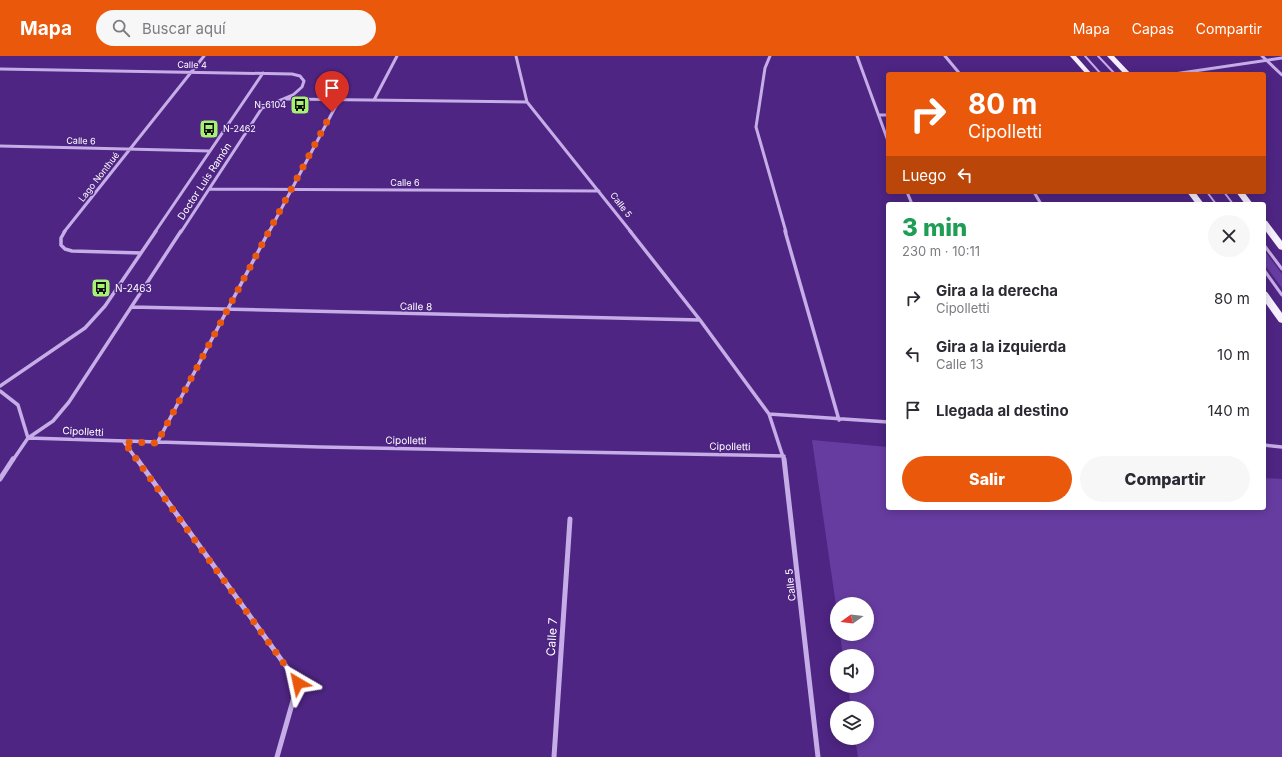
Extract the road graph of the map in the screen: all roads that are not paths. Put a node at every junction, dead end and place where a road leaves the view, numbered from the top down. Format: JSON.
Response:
{"nodes":[{"id":1,"x":204,"y":56,"type":"edge"},
{"id":2,"x":397,"y":56,"type":"edge"},
{"id":3,"x":516,"y":56,"type":"edge"},
{"id":4,"x":770,"y":56,"type":"edge"},
{"id":5,"x":857,"y":56,"type":"edge"},
{"id":6,"x":945,"y":56,"type":"edge"},
{"id":7,"x":1073,"y":56,"type":"edge"},
{"id":8,"x":1085,"y":56,"type":"edge"},
{"id":9,"x":1098,"y":56,"type":"edge"},
{"id":10,"x":1110,"y":56,"type":"edge"},
{"id":11,"x":1262,"y":56,"type":"edge"},
{"id":12,"x":1282,"y":58,"type":"edge"},
{"id":13,"x":1266,"y":60,"type":"junction"},
{"id":14,"x":0,"y":69,"type":"edge"},
{"id":15,"x":191,"y":72,"type":"junction"},
{"id":16,"x":958,"y":72,"type":"edge"},
{"id":17,"x":1087,"y":72,"type":"edge"},
{"id":18,"x":1099,"y":72,"type":"edge"},
{"id":19,"x":1113,"y":72,"type":"edge"},
{"id":20,"x":1126,"y":72,"type":"edge"},
{"id":21,"x":1187,"y":72,"type":"edge"},
{"id":22,"x":263,"y":73,"type":"junction"},
{"id":23,"x":1282,"y":75,"type":"edge"},
{"id":24,"x":281,"y":99,"type":"junction"},
{"id":25,"x":338,"y":100,"type":"junction"},
{"id":26,"x":374,"y":100,"type":"junction"},
{"id":27,"x":527,"y":102,"type":"junction"},
{"id":28,"x":886,"y":115,"type":"edge"},
{"id":29,"x":879,"y":116,"type":"junction"},
{"id":30,"x":886,"y":135,"type":"edge"},
{"id":31,"x":0,"y":146,"type":"edge"},
{"id":32,"x":130,"y":149,"type":"junction"},
{"id":33,"x":210,"y":151,"type":"junction"},
{"id":34,"x":210,"y":188,"type":"junction"},
{"id":35,"x":291,"y":189,"type":"junction"},
{"id":36,"x":599,"y":191,"type":"junction"},
{"id":37,"x":1266,"y":226,"type":"edge"},
{"id":38,"x":1282,"y":247,"type":"edge"},
{"id":39,"x":1266,"y":248,"type":"edge"},
{"id":40,"x":141,"y":253,"type":"junction"},
{"id":41,"x":1282,"y":269,"type":"edge"},
{"id":42,"x":1266,"y":273,"type":"edge"},
{"id":43,"x":1282,"y":295,"type":"edge"},
{"id":44,"x":1266,"y":297,"type":"edge"},
{"id":45,"x":131,"y":307,"type":"junction"},
{"id":46,"x":227,"y":310,"type":"junction"},
{"id":47,"x":700,"y":320,"type":"junction"},
{"id":48,"x":1282,"y":320,"type":"edge"},
{"id":49,"x":0,"y":386,"type":"edge"},
{"id":50,"x":0,"y":391,"type":"edge"},
{"id":51,"x":769,"y":414,"type":"junction"},
{"id":52,"x":839,"y":420,"type":"junction"},
{"id":53,"x":886,"y":422,"type":"edge"},
{"id":54,"x":28,"y":438,"type":"junction"},
{"id":55,"x":124,"y":442,"type":"junction"},
{"id":56,"x":157,"y":443,"type":"junction"},
{"id":57,"x":1266,"y":445,"type":"edge"},
{"id":58,"x":1282,"y":446,"type":"edge"},
{"id":59,"x":784,"y":456,"type":"junction"},
{"id":60,"x":0,"y":479,"type":"edge"},
{"id":61,"x":570,"y":519,"type":"dead end"},
{"id":62,"x":277,"y":757,"type":"edge"},
{"id":63,"x":554,"y":757,"type":"edge"},
{"id":64,"x":818,"y":757,"type":"edge"}],
"edges":[{"from":1,"to":15,"type":"street","name":"Lago Nonthué"},
{"from":2,"to":26,"type":"street"},
{"from":3,"to":27,"type":"street"},
{"from":4,"to":52,"type":"street"},
{"from":5,"to":29,"type":"street"},
{"from":6,"to":16,"type":"street"},
{"from":7,"to":17,"type":"main road"},
{"from":8,"to":18,"type":"lane"},
{"from":9,"to":19,"type":"lane"},
{"from":10,"to":20,"type":"main road"},
{"from":11,"to":13,"type":"street"},
{"from":12,"to":13,"type":"street"},
{"from":13,"to":21,"type":"street"},
{"from":13,"to":23,"type":"street"},
{"from":14,"to":15,"type":"street","name":"Calle 4"},
{"from":15,"to":22,"type":"street","name":"Calle 4"},
{"from":15,"to":32,"type":"street","name":"Lago Nonthué"},
{"from":22,"to":24,"type":"street","name":"Doctor Luis Ramón"},
{"from":22,"to":33,"type":"street","name":"Doctor Luis Ramón"},
{"from":24,"to":25,"type":"street"},
{"from":24,"to":34,"type":"street","name":"Doctor Luis Ramón"},
{"from":25,"to":26,"type":"street"},
{"from":25,"to":35,"type":"street"},
{"from":26,"to":27,"type":"street"},
{"from":27,"to":36,"type":"street","name":"Calle 5"},
{"from":28,"to":29,"type":"street"},
{"from":29,"to":30,"type":"street"},
{"from":31,"to":32,"type":"street","name":"Calle 6"},
{"from":32,"to":33,"type":"street","name":"Calle 6"},
{"from":32,"to":40,"type":"street","name":"Lago Nonthué"},
{"from":33,"to":40,"type":"street","name":"Doctor Luis Ramón"},
{"from":34,"to":35,"type":"street","name":"Calle 6"},
{"from":34,"to":45,"type":"street","name":"Doctor Luis Ramón"},
{"from":35,"to":36,"type":"street","name":"Calle 6"},
{"from":35,"to":46,"type":"street"},
{"from":36,"to":47,"type":"street","name":"Calle 5"},
{"from":37,"to":38,"type":"main road"},
{"from":39,"to":41,"type":"lane"},
{"from":40,"to":49,"type":"street","name":"Doctor Luis Ramón"},
{"from":42,"to":43,"type":"lane"},
{"from":44,"to":48,"type":"main road"},
{"from":45,"to":46,"type":"street","name":"Calle 8"},
{"from":45,"to":54,"type":"street","name":"Doctor Luis Ramón"},
{"from":46,"to":47,"type":"street","name":"Calle 8"},
{"from":46,"to":56,"type":"street"},
{"from":47,"to":51,"type":"street","name":"Calle 5"},
{"from":50,"to":54,"type":"street"},
{"from":51,"to":52,"type":"street"},
{"from":51,"to":59,"type":"street","name":"Calle 5"},
{"from":52,"to":53,"type":"street"},
{"from":54,"to":55,"type":"street","name":"Cipolletti"},
{"from":54,"to":60,"type":"street","name":"Doctor Luis Ramón"},
{"from":55,"to":56,"type":"street","name":"Cipolletti"},
{"from":55,"to":62,"type":"street"},
{"from":56,"to":59,"type":"street","name":"Cipolletti"},
{"from":57,"to":58,"type":"street"},
{"from":59,"to":64,"type":"street","name":"Calle 5"},
{"from":61,"to":63,"type":"street","name":"Calle 7"}]}
